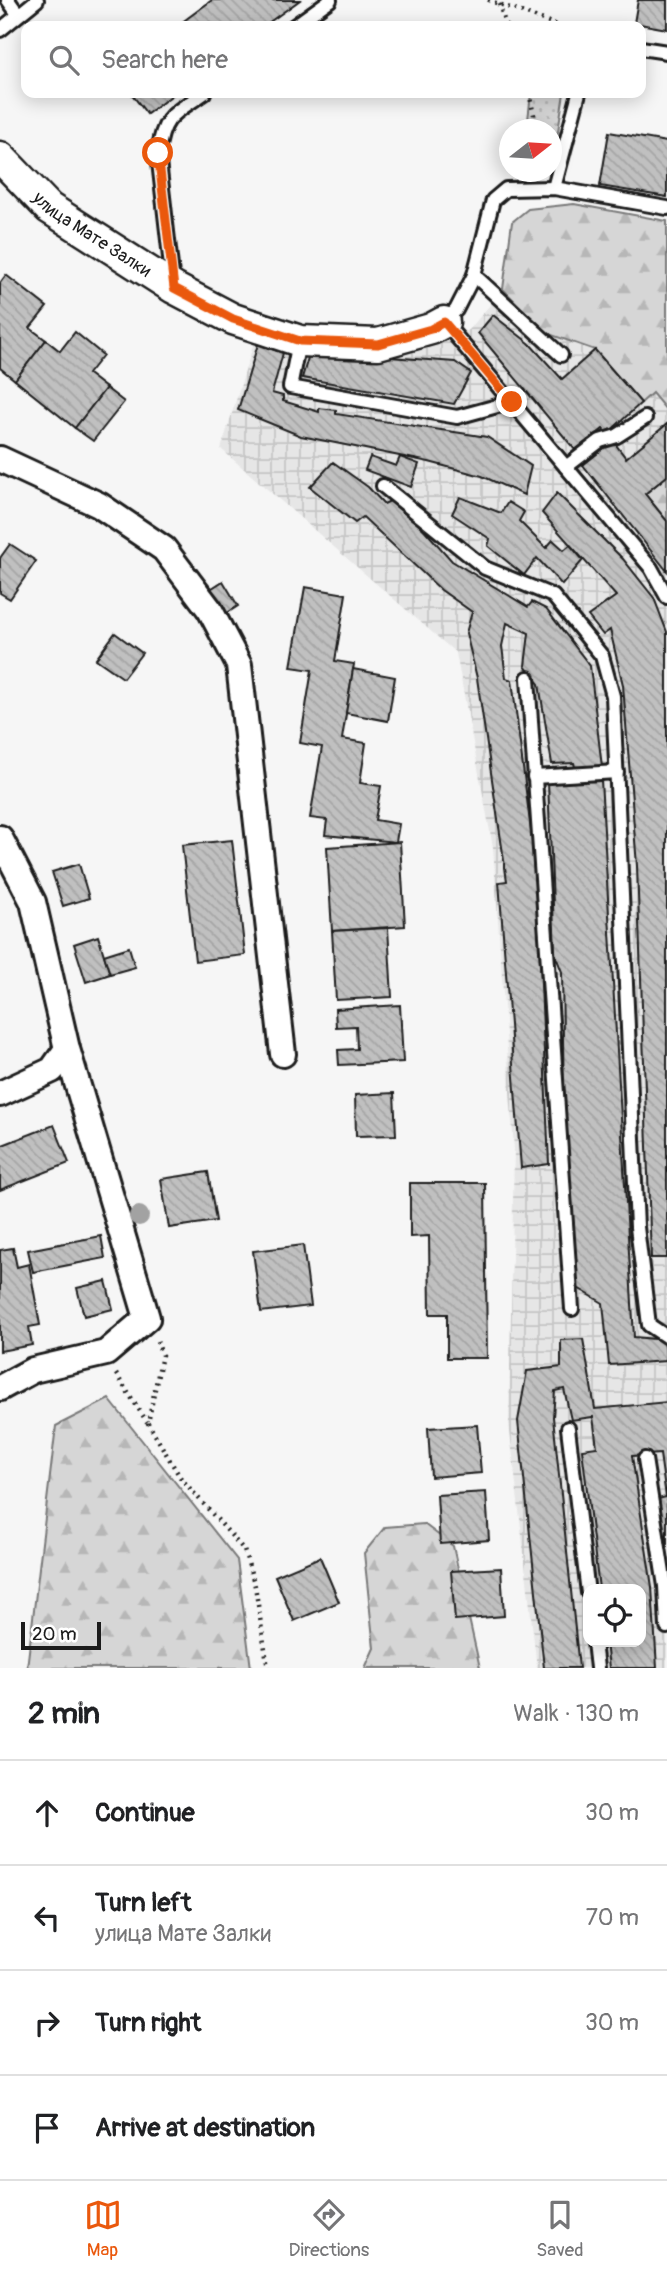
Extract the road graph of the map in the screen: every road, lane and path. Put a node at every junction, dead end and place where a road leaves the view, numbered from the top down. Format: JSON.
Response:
{"nodes":[{"id":1,"x":8,"y":0,"type":"edge"},
{"id":2,"x":37,"y":0,"type":"edge"},
{"id":3,"x":330,"y":0,"type":"edge"},
{"id":4,"x":488,"y":0,"type":"edge"},
{"id":5,"x":498,"y":2,"type":"edge"},
{"id":6,"x":18,"y":14,"type":"junction"},
{"id":7,"x":301,"y":21,"type":"edge"},
{"id":8,"x":504,"y":21,"type":"edge"},
{"id":9,"x":547,"y":21,"type":"edge"},
{"id":10,"x":0,"y":30,"type":"edge"},
{"id":11,"x":646,"y":49,"type":"edge"},
{"id":12,"x":667,"y":52,"type":"edge"},
{"id":13,"x":197,"y":98,"type":"edge"},
{"id":14,"x":530,"y":98,"type":"edge"},
{"id":15,"x":578,"y":98,"type":"edge"},
{"id":16,"x":534,"y":119,"type":"edge"},
{"id":17,"x":0,"y":157,"type":"edge"},
{"id":18,"x":554,"y":188,"type":"junction"},
{"id":19,"x":667,"y":208,"type":"edge"},
{"id":20,"x":474,"y":275,"type":"junction"},
{"id":21,"x":174,"y":288,"type":"junction"},
{"id":22,"x":444,"y":322,"type":"junction"},
{"id":23,"x":300,"y":341,"type":"junction"},
{"id":24,"x":561,"y":355,"type":"dead end"},
{"id":25,"x":512,"y":402,"type":"junction"},
{"id":26,"x":645,"y":418,"type":"dead end"},
{"id":27,"x":0,"y":460,"type":"edge"},
{"id":28,"x":566,"y":467,"type":"junction"},
{"id":29,"x":383,"y":486,"type":"dead end"},
{"id":30,"x":667,"y":597,"type":"edge"},
{"id":31,"x":528,"y":678,"type":"dead end"},
{"id":32,"x":617,"y":772,"type":"junction"},
{"id":33,"x":534,"y":777,"type":"junction"},
{"id":34,"x":0,"y":838,"type":"edge"},
{"id":35,"x":67,"y":1049,"type":"junction"},
{"id":36,"x":283,"y":1054,"type":"dead end"},
{"id":37,"x":0,"y":1094,"type":"edge"},
{"id":38,"x":572,"y":1308,"type":"dead end"},
{"id":39,"x":147,"y":1318,"type":"junction"},
{"id":40,"x":667,"y":1337,"type":"edge"},
{"id":41,"x":106,"y":1353,"type":"junction"},
{"id":42,"x":0,"y":1388,"type":"edge"},
{"id":43,"x":148,"y":1423,"type":"junction"},
{"id":44,"x":568,"y":1428,"type":"dead end"},
{"id":45,"x":645,"y":1459,"type":"dead end"},
{"id":46,"x":587,"y":1584,"type":"edge"},
{"id":47,"x":667,"y":1627,"type":"edge"},
{"id":48,"x":595,"y":1647,"type":"edge"},
{"id":49,"x":268,"y":1668,"type":"edge"},
{"id":50,"x":597,"y":1668,"type":"edge"}],
"edges":[{"from":1,"to":6,"type":"lane"},
{"from":2,"to":6,"type":"lane"},
{"from":3,"to":7,"type":"lane"},
{"from":4,"to":5,"type":"path"},
{"from":5,"to":8,"type":"path"},
{"from":5,"to":9,"type":"path"},
{"from":6,"to":10,"type":"lane"},
{"from":11,"to":12,"type":"lane"},
{"from":13,"to":21,"type":"lane"},
{"from":14,"to":16,"type":"path"},
{"from":15,"to":18,"type":"lane"},
{"from":17,"to":21,"type":"street","name":"улица Мате Залки"},
{"from":18,"to":19,"type":"lane"},
{"from":18,"to":20,"type":"lane"},
{"from":20,"to":22,"type":"lane"},
{"from":20,"to":24,"type":"lane"},
{"from":21,"to":23,"type":"street","name":"улица Мате Залки"},
{"from":22,"to":23,"type":"street","name":"улица Мате Залки"},
{"from":22,"to":25,"type":"lane"},
{"from":23,"to":25,"type":"lane"},
{"from":25,"to":28,"type":"lane"},
{"from":26,"to":28,"type":"lane"},
{"from":27,"to":36,"type":"street"},
{"from":28,"to":30,"type":"lane"},
{"from":29,"to":32,"type":"lane"},
{"from":31,"to":33,"type":"lane"},
{"from":32,"to":33,"type":"lane"},
{"from":32,"to":40,"type":"lane"},
{"from":33,"to":38,"type":"lane"},
{"from":34,"to":35,"type":"street"},
{"from":35,"to":37,"type":"street"},
{"from":35,"to":39,"type":"street"},
{"from":39,"to":41,"type":"street"},
{"from":39,"to":43,"type":"path"},
{"from":41,"to":42,"type":"street"},
{"from":41,"to":43,"type":"path"},
{"from":43,"to":49,"type":"path"},
{"from":44,"to":46,"type":"lane"},
{"from":45,"to":47,"type":"lane"},
{"from":48,"to":50,"type":"lane"}]}
